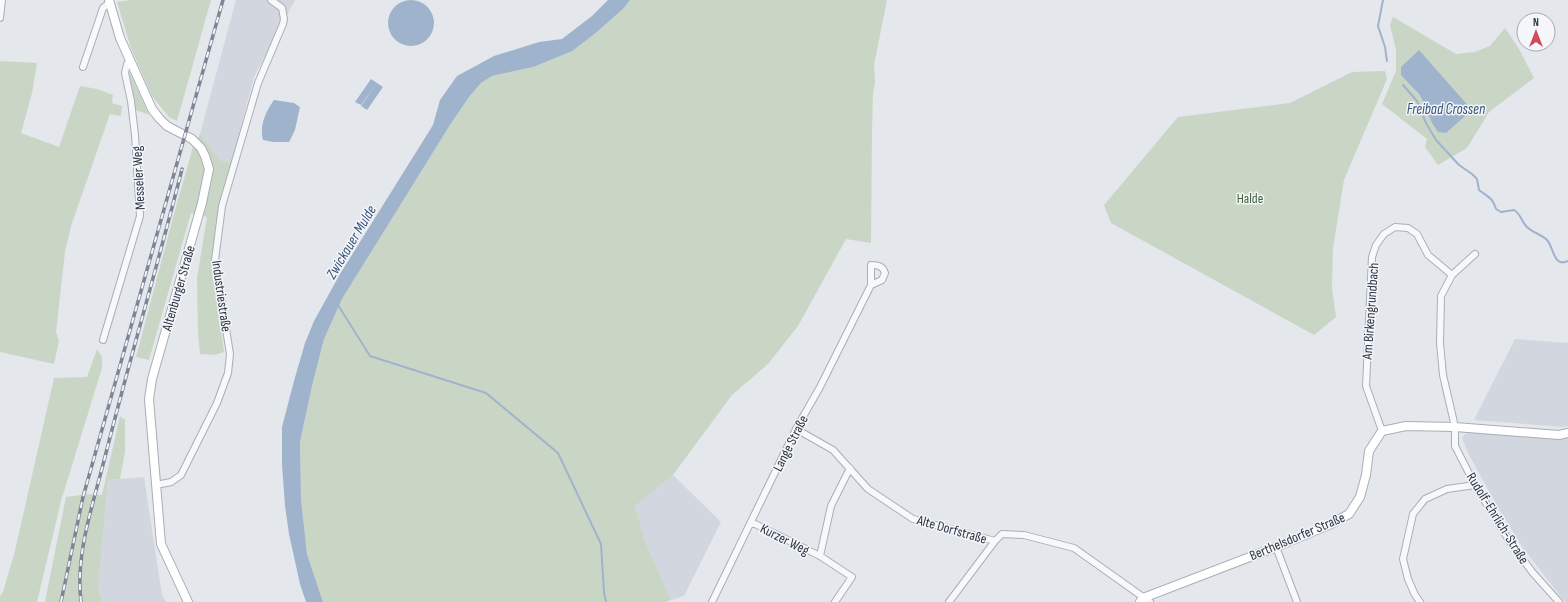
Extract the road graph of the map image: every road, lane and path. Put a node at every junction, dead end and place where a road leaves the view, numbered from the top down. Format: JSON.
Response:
{"nodes":[{"id":1,"x":2,"y":0,"type":"edge"},
{"id":2,"x":271,"y":0,"type":"edge"},
{"id":3,"x":109,"y":1,"type":"edge"},
{"id":4,"x":0,"y":18,"type":"edge"},
{"id":5,"x":130,"y":62,"type":"junction"},
{"id":6,"x":83,"y":67,"type":"dead end"},
{"id":7,"x":1474,"y":254,"type":"dead end"},
{"id":8,"x":1452,"y":275,"type":"junction"},
{"id":9,"x":871,"y":285,"type":"dead end"},
{"id":10,"x":103,"y":340,"type":"dead end"},
{"id":11,"x":1455,"y":427,"type":"junction"},
{"id":12,"x":796,"y":430,"type":"junction"},
{"id":13,"x":1382,"y":431,"type":"junction"},
{"id":14,"x":1568,"y":433,"type":"edge"},
{"id":15,"x":850,"y":468,"type":"junction"},
{"id":16,"x":156,"y":485,"type":"junction"},
{"id":17,"x":1476,"y":485,"type":"junction"},
{"id":18,"x":751,"y":522,"type":"junction"},
{"id":19,"x":995,"y":541,"type":"junction"},
{"id":20,"x":1276,"y":547,"type":"junction"},
{"id":21,"x":820,"y":556,"type":"junction"},
{"id":22,"x":1144,"y":601,"type":"edge"},
{"id":23,"x":188,"y":602,"type":"edge"},
{"id":24,"x":712,"y":602,"type":"edge"},
{"id":25,"x":835,"y":602,"type":"edge"},
{"id":26,"x":949,"y":602,"type":"edge"},
{"id":27,"x":1297,"y":602,"type":"edge"},
{"id":28,"x":1420,"y":602,"type":"edge"},
{"id":29,"x":1558,"y":602,"type":"edge"}],
"edges":[{"from":1,"to":4,"type":"street"},
{"from":2,"to":16,"type":"street","name":"Industriestraße"},
{"from":3,"to":5,"type":"street","name":"Altenburger Straße"},
{"from":3,"to":6,"type":"street","name":"Altenburger Straße"},
{"from":5,"to":10,"type":"street","name":"Messeler Weg"},
{"from":5,"to":16,"type":"street","name":"Altenburger Straße"},
{"from":7,"to":8,"type":"street"},
{"from":8,"to":11,"type":"street"},
{"from":8,"to":13,"type":"street","name":"Am Birkengrundbach"},
{"from":9,"to":12,"type":"street","name":"Lange Straße"},
{"from":11,"to":13,"type":"street"},
{"from":11,"to":14,"type":"street"},
{"from":11,"to":17,"type":"street","name":"Rudolf-Ehrlich-Straße"},
{"from":12,"to":15,"type":"street","name":"Alte Dorfstraße"},
{"from":12,"to":18,"type":"street","name":"Lange Straße"},
{"from":13,"to":20,"type":"street","name":"Berthelsdorfer Straße"},
{"from":15,"to":19,"type":"street","name":"Alte Dorfstraße"},
{"from":15,"to":21,"type":"street"},
{"from":16,"to":23,"type":"street","name":"Altenburger Straße"},
{"from":17,"to":28,"type":"street"},
{"from":17,"to":29,"type":"street","name":"Rudolf-Ehrlich-Straße"},
{"from":18,"to":21,"type":"street","name":"Kurzer Weg"},
{"from":18,"to":24,"type":"street","name":"Lange Straße"},
{"from":19,"to":22,"type":"street","name":"Alte Dorfstraße"},
{"from":19,"to":26,"type":"street"},
{"from":20,"to":22,"type":"street","name":"Berthelsdorfer Straße"},
{"from":20,"to":27,"type":"street"},
{"from":21,"to":25,"type":"street","name":"Kurzer Weg"}]}
